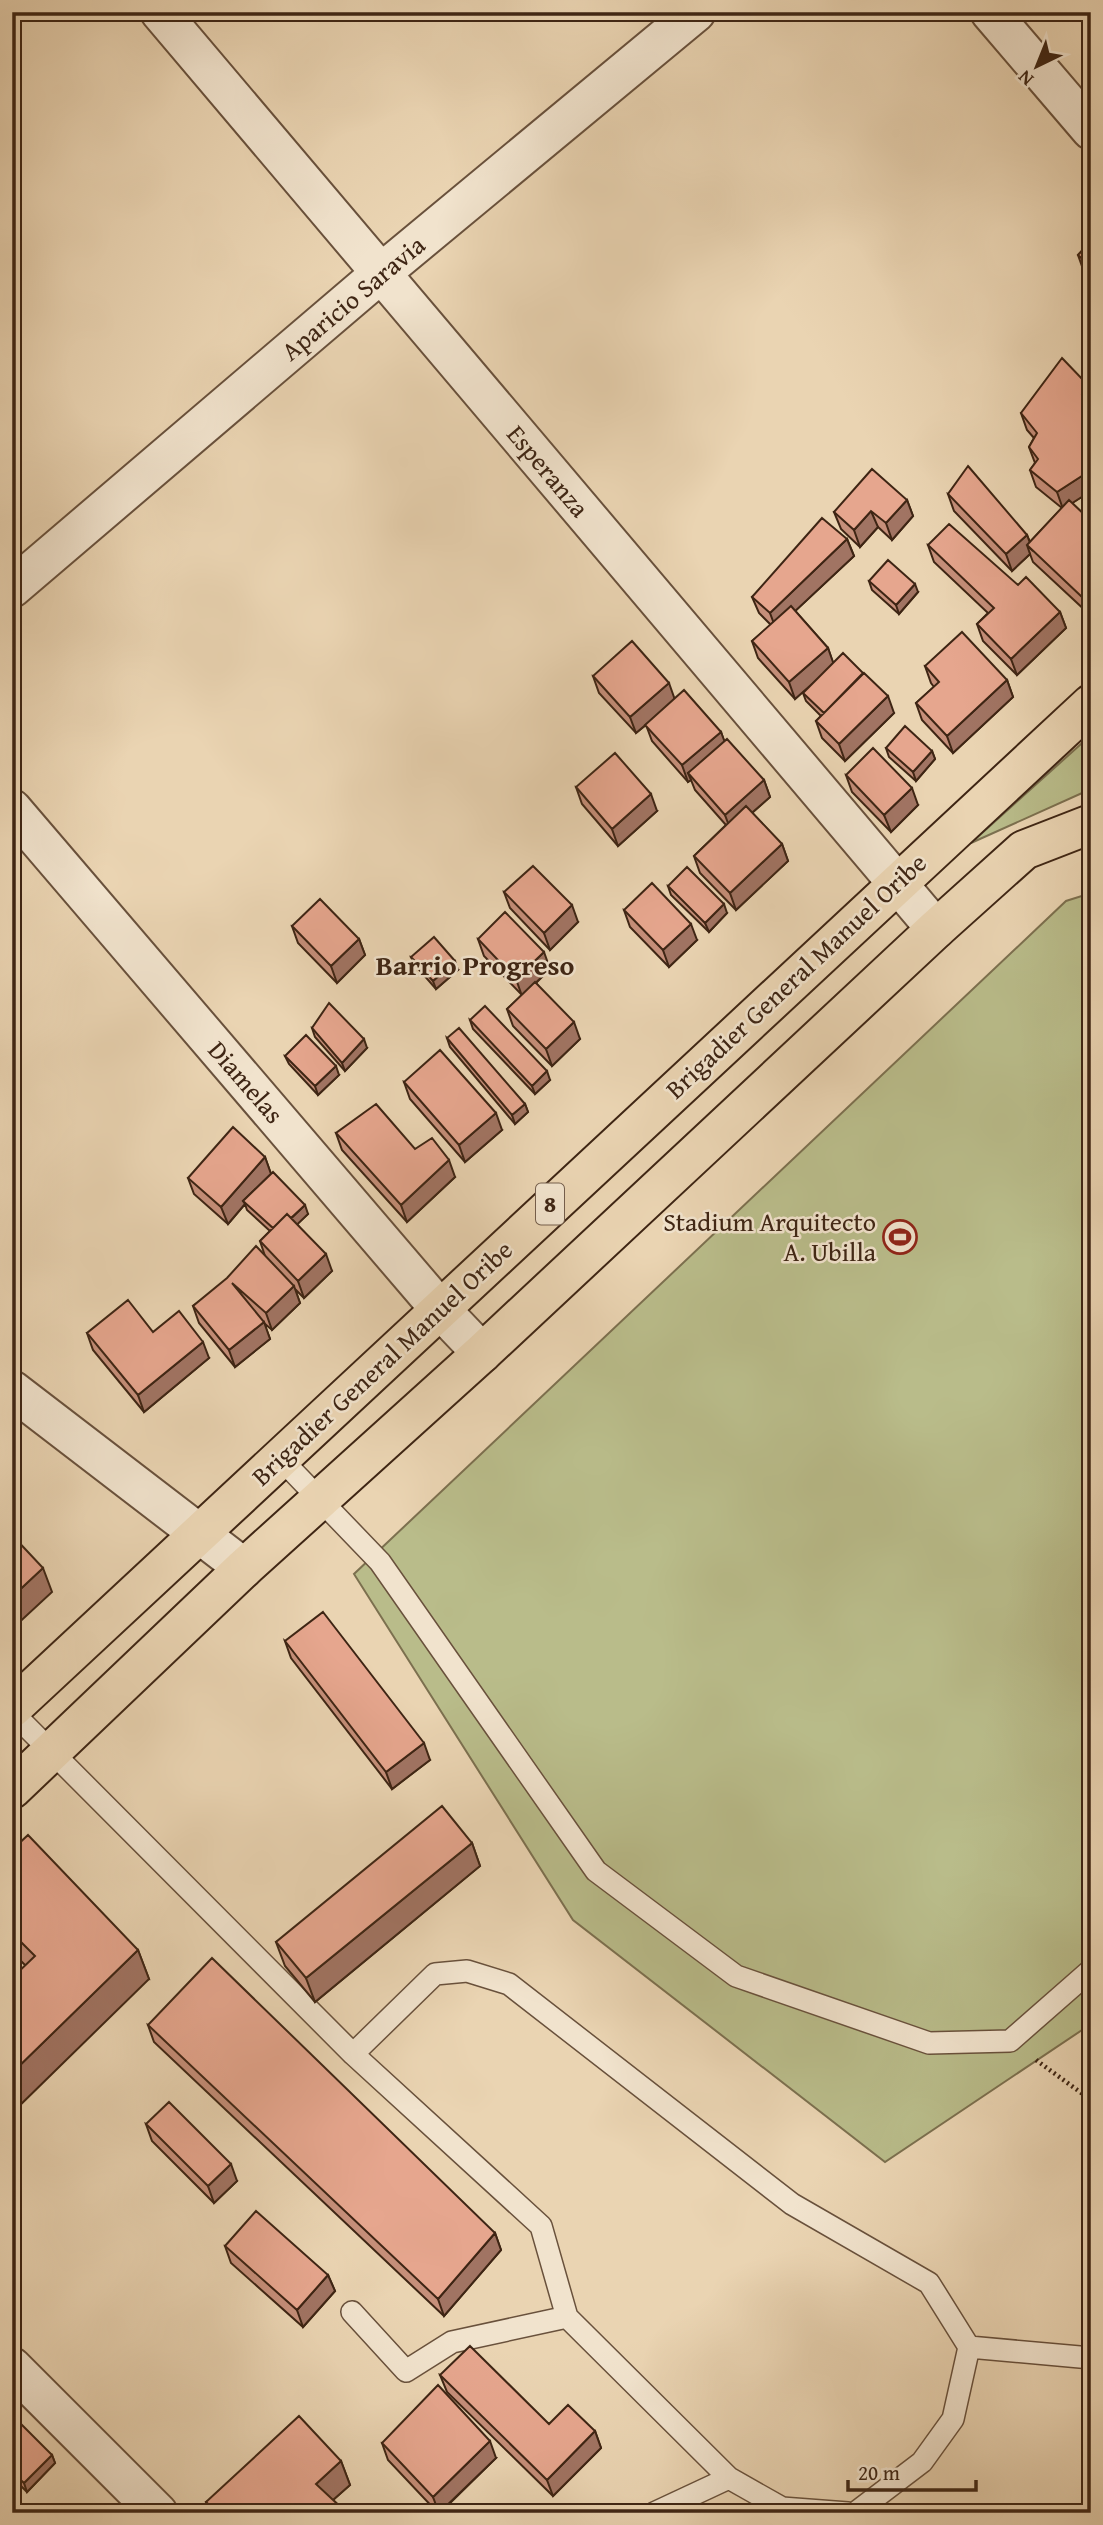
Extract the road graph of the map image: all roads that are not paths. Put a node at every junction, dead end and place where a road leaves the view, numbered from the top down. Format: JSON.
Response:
{"nodes":[{"id":1,"x":160,"y":12,"type":"edge"},
{"id":2,"x":696,"y":12,"type":"edge"},
{"id":3,"x":990,"y":12,"type":"edge"},
{"id":4,"x":1091,"y":130,"type":"edge"},
{"id":5,"x":380,"y":274,"type":"junction"},
{"id":6,"x":12,"y":588,"type":"edge"},
{"id":7,"x":1091,"y":704,"type":"edge"},
{"id":8,"x":12,"y":809,"type":"edge"},
{"id":9,"x":1091,"y":824,"type":"edge"},
{"id":10,"x":898,"y":881,"type":"junction"},
{"id":11,"x":936,"y":929,"type":"junction"},
{"id":12,"x":439,"y":1308,"type":"junction"},
{"id":13,"x":482,"y":1353,"type":"junction"},
{"id":14,"x":12,"y":1390,"type":"edge"},
{"id":15,"x":280,"y":1458,"type":"junction"},
{"id":16,"x":319,"y":1500,"type":"junction"},
{"id":17,"x":200,"y":1534,"type":"junction"},
{"id":18,"x":244,"y":1568,"type":"junction"},
{"id":19,"x":12,"y":1710,"type":"edge"},
{"id":20,"x":51,"y":1752,"type":"junction"},
{"id":21,"x":12,"y":1789,"type":"edge"},
{"id":22,"x":1091,"y":1970,"type":"edge"},
{"id":23,"x":353,"y":2053,"type":"junction"},
{"id":24,"x":352,"y":2312,"type":"dead end"},
{"id":25,"x":567,"y":2317,"type":"junction"},
{"id":26,"x":969,"y":2347,"type":"junction"},
{"id":27,"x":1091,"y":2358,"type":"edge"},
{"id":28,"x":12,"y":2367,"type":"edge"},
{"id":29,"x":729,"y":2478,"type":"junction"},
{"id":30,"x":158,"y":2513,"type":"edge"},
{"id":31,"x":654,"y":2513,"type":"edge"},
{"id":32,"x":848,"y":2513,"type":"edge"},
{"id":33,"x":855,"y":2513,"type":"edge"}],
"edges":[{"from":1,"to":5,"type":"street","name":"Esperanza"},
{"from":2,"to":5,"type":"street","name":"Aparicio Saravia"},
{"from":3,"to":4,"type":"street"},
{"from":5,"to":6,"type":"street","name":"Aparicio Saravia"},
{"from":5,"to":10,"type":"street","name":"Esperanza"},
{"from":7,"to":10,"type":"main road","name":"Brigadier General Manuel Oribe","number":"8"},
{"from":8,"to":12,"type":"street","name":"Diamelas"},
{"from":9,"to":11,"type":"main road","number":"8"},
{"from":10,"to":11,"type":"street","name":"Esperanza"},
{"from":10,"to":12,"type":"main road","name":"Brigadier General Manuel Oribe","number":"8"},
{"from":11,"to":13,"type":"main road","number":"8"},
{"from":12,"to":13,"type":"street","name":"Diamelas"},
{"from":12,"to":15,"type":"main road","name":"Brigadier General Manuel Oribe","number":"8"},
{"from":13,"to":16,"type":"main road","number":"8"},
{"from":14,"to":17,"type":"street"},
{"from":15,"to":16,"type":"lane"},
{"from":15,"to":17,"type":"main road","name":"Brigadier General Manuel Oribe","number":"8"},
{"from":16,"to":18,"type":"main road","number":"8"},
{"from":16,"to":22,"type":"lane"},
{"from":17,"to":18,"type":"street"},
{"from":17,"to":19,"type":"main road","name":"Brigadier General Manuel Oribe","number":"8"},
{"from":18,"to":20,"type":"main road","number":"8"},
{"from":19,"to":20,"type":"lane"},
{"from":20,"to":21,"type":"main road","number":"8"},
{"from":20,"to":23,"type":"lane"},
{"from":23,"to":25,"type":"lane"},
{"from":23,"to":26,"type":"lane"},
{"from":24,"to":25,"type":"lane"},
{"from":25,"to":29,"type":"lane"},
{"from":26,"to":27,"type":"lane"},
{"from":26,"to":33,"type":"lane"},
{"from":28,"to":30,"type":"street"},
{"from":29,"to":31,"type":"lane"},
{"from":29,"to":32,"type":"lane"}]}
